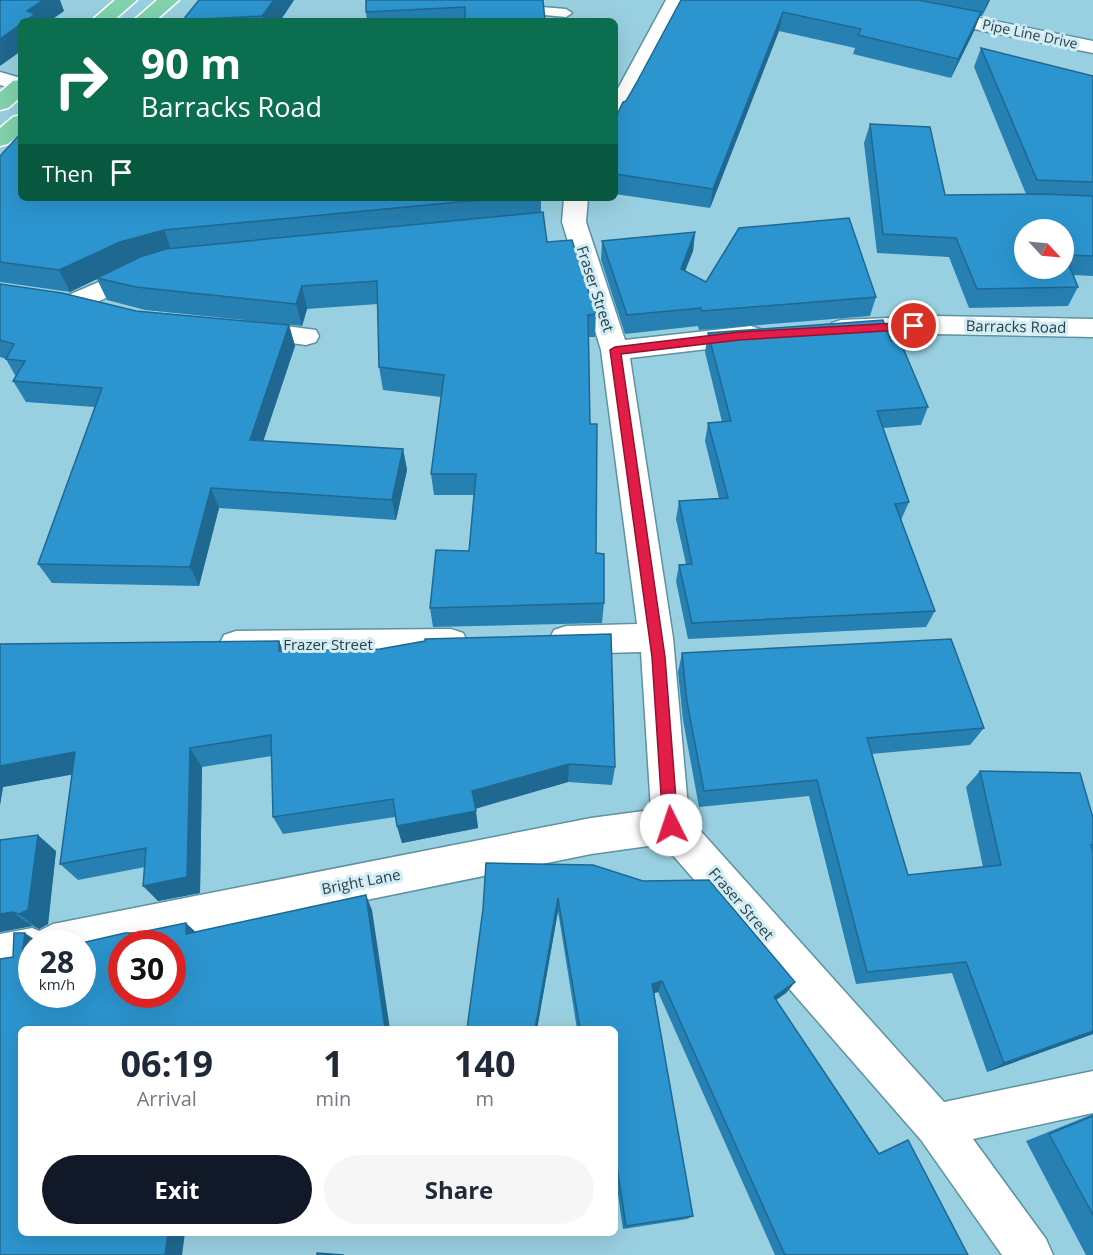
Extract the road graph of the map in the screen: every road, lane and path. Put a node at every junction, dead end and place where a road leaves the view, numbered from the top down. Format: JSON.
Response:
{"nodes":[{"id":1,"x":127,"y":0,"type":"edge"},
{"id":2,"x":169,"y":0,"type":"edge"},
{"id":3,"x":676,"y":0,"type":"edge"},
{"id":4,"x":860,"y":0,"type":"edge"},
{"id":5,"x":502,"y":8,"type":"edge"},
{"id":6,"x":566,"y":13,"type":"dead end"},
{"id":7,"x":105,"y":18,"type":"edge"},
{"id":8,"x":147,"y":18,"type":"edge"},
{"id":9,"x":1093,"y":47,"type":"edge"},
{"id":10,"x":0,"y":78,"type":"edge"},
{"id":11,"x":18,"y":85,"type":"edge"},
{"id":12,"x":18,"y":88,"type":"edge"},
{"id":13,"x":0,"y":103,"type":"edge"},
{"id":14,"x":618,"y":108,"type":"edge"},
{"id":15,"x":18,"y":124,"type":"edge"},
{"id":16,"x":0,"y":139,"type":"edge"},
{"id":17,"x":567,"y":215,"type":"edge"},
{"id":18,"x":161,"y":266,"type":"edge"},
{"id":19,"x":115,"y":315,"type":"edge"},
{"id":20,"x":226,"y":328,"type":"edge"},
{"id":21,"x":1093,"y":328,"type":"edge"},
{"id":22,"x":818,"y":330,"type":"edge"},
{"id":23,"x":773,"y":334,"type":"edge"},
{"id":24,"x":306,"y":336,"type":"dead end"},
{"id":25,"x":615,"y":350,"type":"junction"},
{"id":26,"x":539,"y":641,"type":"edge"},
{"id":27,"x":481,"y":643,"type":"edge"},
{"id":28,"x":203,"y":646,"type":"edge"},
{"id":29,"x":657,"y":647,"type":"junction"},
{"id":30,"x":693,"y":655,"type":"edge"},
{"id":31,"x":671,"y":825,"type":"junction"},
{"id":32,"x":96,"y":935,"type":"edge"},
{"id":33,"x":18,"y":951,"type":"edge"},
{"id":34,"x":0,"y":954,"type":"edge"},
{"id":35,"x":1093,"y":1092,"type":"edge"},
{"id":36,"x":936,"y":1125,"type":"junction"},
{"id":37,"x":1030,"y":1255,"type":"edge"}],
"edges":[{"from":1,"to":7,"type":"main road"},
{"from":2,"to":8,"type":"main road"},
{"from":3,"to":14,"type":"street"},
{"from":4,"to":9,"type":"street","name":"Pipe Line Drive"},
{"from":5,"to":6,"type":"lane"},
{"from":10,"to":11,"type":"street"},
{"from":12,"to":13,"type":"main road"},
{"from":15,"to":16,"type":"main road"},
{"from":17,"to":25,"type":"street","name":"Fraser Street"},
{"from":18,"to":19,"type":"street"},
{"from":20,"to":24,"type":"street"},
{"from":21,"to":22,"type":"street","name":"Barracks Road"},
{"from":23,"to":25,"type":"street"},
{"from":25,"to":29,"type":"street","name":"Fraser Street"},
{"from":26,"to":29,"type":"street"},
{"from":27,"to":28,"type":"street","name":"Frazer Street"},
{"from":29,"to":30,"type":"street"},
{"from":29,"to":31,"type":"street","name":"Fraser Street"},
{"from":31,"to":32,"type":"street","name":"Bright Lane"},
{"from":31,"to":36,"type":"street","name":"Fraser Street"},
{"from":33,"to":34,"type":"street"},
{"from":35,"to":36,"type":"street"},
{"from":36,"to":37,"type":"street","name":"Fraser Street"}]}
